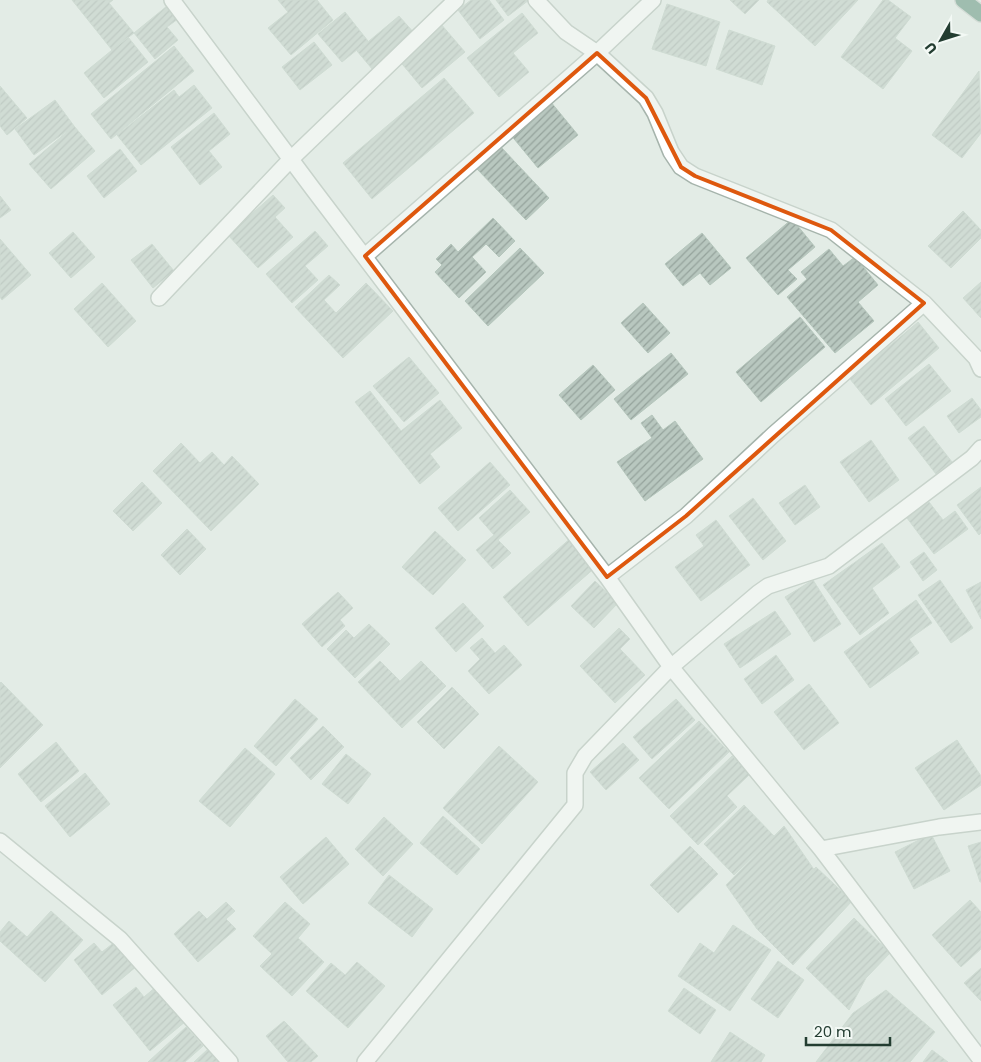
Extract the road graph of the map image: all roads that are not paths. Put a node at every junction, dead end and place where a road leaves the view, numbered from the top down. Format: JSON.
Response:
{"nodes":[{"id":1,"x":172,"y":0,"type":"edge"},
{"id":2,"x":456,"y":0,"type":"edge"},
{"id":3,"x":536,"y":0,"type":"edge"},
{"id":4,"x":653,"y":0,"type":"edge"},
{"id":5,"x":963,"y":0,"type":"edge"},
{"id":6,"x":981,"y":14,"type":"edge"},
{"id":7,"x":597,"y":53,"type":"junction"},
{"id":8,"x":290,"y":159,"type":"junction"},
{"id":9,"x":365,"y":256,"type":"junction"},
{"id":10,"x":158,"y":298,"type":"dead end"},
{"id":11,"x":924,"y":302,"type":"junction"},
{"id":12,"x":981,"y":369,"type":"edge"},
{"id":13,"x":981,"y":448,"type":"edge"},
{"id":14,"x":607,"y":577,"type":"junction"},
{"id":15,"x":672,"y":667,"type":"junction"},
{"id":16,"x":981,"y":822,"type":"edge"},
{"id":17,"x":0,"y":840,"type":"edge"},
{"id":18,"x":821,"y":849,"type":"junction"},
{"id":19,"x":981,"y":1060,"type":"edge"},
{"id":20,"x":230,"y":1062,"type":"edge"},
{"id":21,"x":365,"y":1062,"type":"edge"}],
"edges":[{"from":1,"to":8,"type":"street"},
{"from":2,"to":8,"type":"street"},
{"from":3,"to":7,"type":"street"},
{"from":4,"to":7,"type":"street"},
{"from":5,"to":6,"type":"highway"},
{"from":7,"to":9,"type":"street"},
{"from":7,"to":11,"type":"street"},
{"from":8,"to":9,"type":"street"},
{"from":8,"to":10,"type":"street"},
{"from":9,"to":14,"type":"street"},
{"from":11,"to":12,"type":"street"},
{"from":11,"to":14,"type":"street"},
{"from":13,"to":15,"type":"street"},
{"from":14,"to":15,"type":"street"},
{"from":15,"to":18,"type":"street"},
{"from":15,"to":21,"type":"street"},
{"from":16,"to":18,"type":"street"},
{"from":17,"to":20,"type":"street"},
{"from":18,"to":19,"type":"street"}]}
